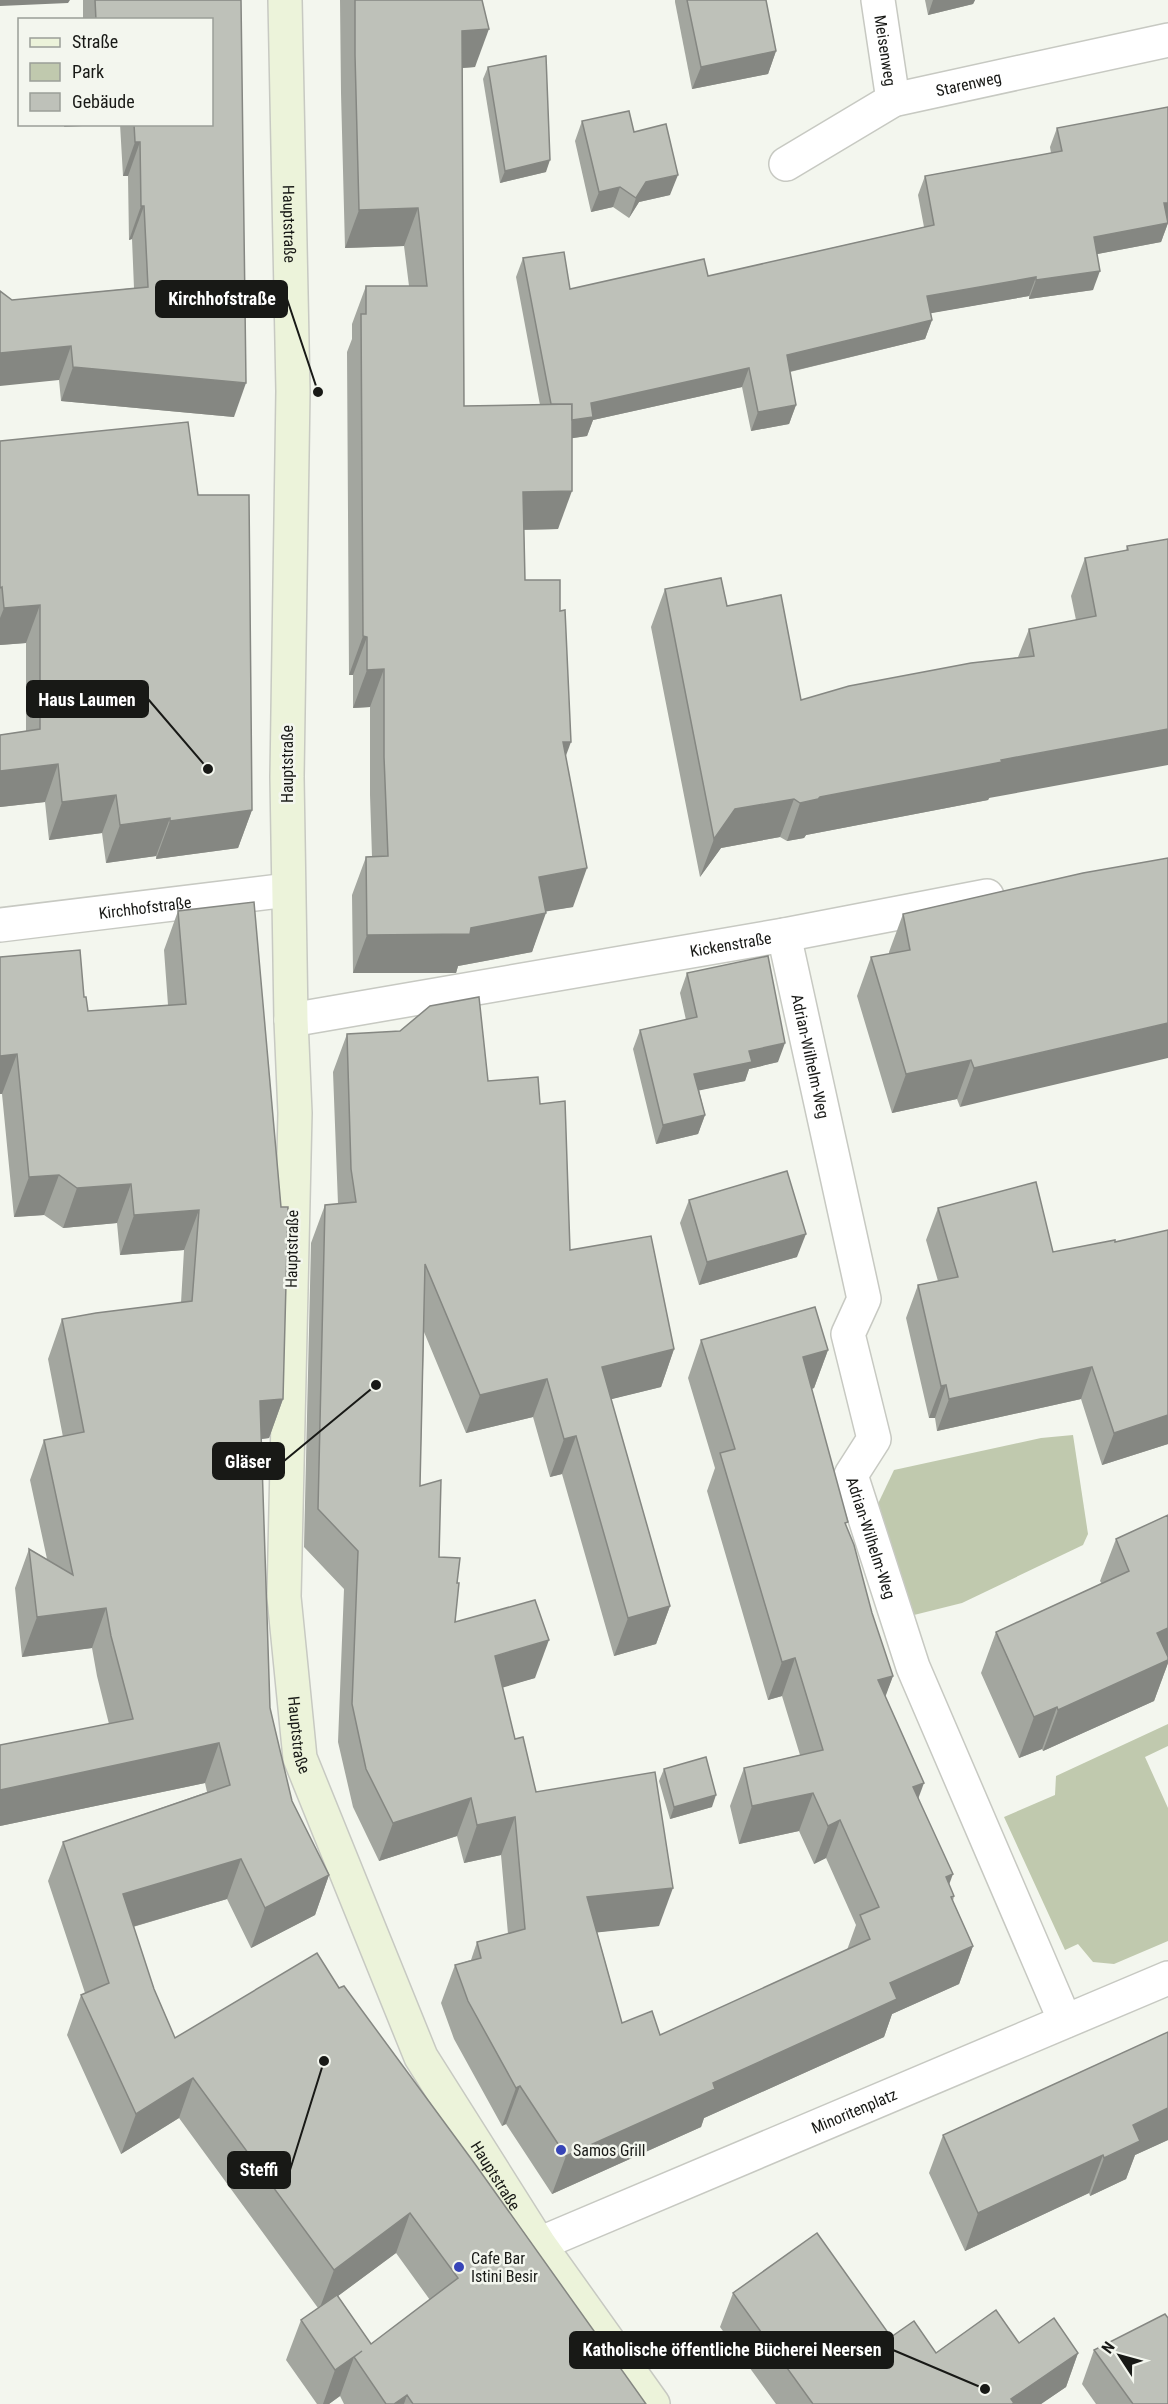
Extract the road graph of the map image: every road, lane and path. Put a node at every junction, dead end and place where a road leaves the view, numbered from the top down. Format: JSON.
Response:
{"nodes":[{"id":1,"x":285,"y":0,"type":"edge"},
{"id":2,"x":878,"y":0,"type":"edge"},
{"id":3,"x":1168,"y":40,"type":"edge"},
{"id":4,"x":893,"y":100,"type":"junction"},
{"id":5,"x":786,"y":164,"type":"dead end"},
{"id":6,"x":288,"y":890,"type":"junction"},
{"id":7,"x":1017,"y":890,"type":"edge"},
{"id":8,"x":0,"y":926,"type":"edge"},
{"id":9,"x":784,"y":935,"type":"junction"},
{"id":10,"x":291,"y":1020,"type":"junction"},
{"id":11,"x":1168,"y":1978,"type":"edge"},
{"id":12,"x":1065,"y":2021,"type":"junction"},
{"id":13,"x":539,"y":2244,"type":"junction"},
{"id":14,"x":653,"y":2404,"type":"edge"}],
"edges":[{"from":1,"to":6,"type":"street","name":"Hauptstraße"},
{"from":2,"to":4,"type":"street","name":"Meisenweg"},
{"from":3,"to":4,"type":"street","name":"Starenweg"},
{"from":4,"to":5,"type":"street","name":"Starenweg"},
{"from":6,"to":8,"type":"street","name":"Kirchhofstraße"},
{"from":6,"to":10,"type":"street","name":"Hauptstraße"},
{"from":7,"to":9,"type":"street","name":"Kickenstraße"},
{"from":9,"to":10,"type":"street","name":"Kickenstraße"},
{"from":9,"to":12,"type":"street","name":"Adrian-Wilhelm-Weg"},
{"from":10,"to":13,"type":"street","name":"Hauptstraße"},
{"from":11,"to":12,"type":"street","name":"Minoritenplatz"},
{"from":12,"to":13,"type":"street","name":"Minoritenplatz"},
{"from":13,"to":14,"type":"street","name":"Hauptstraße"}]}
